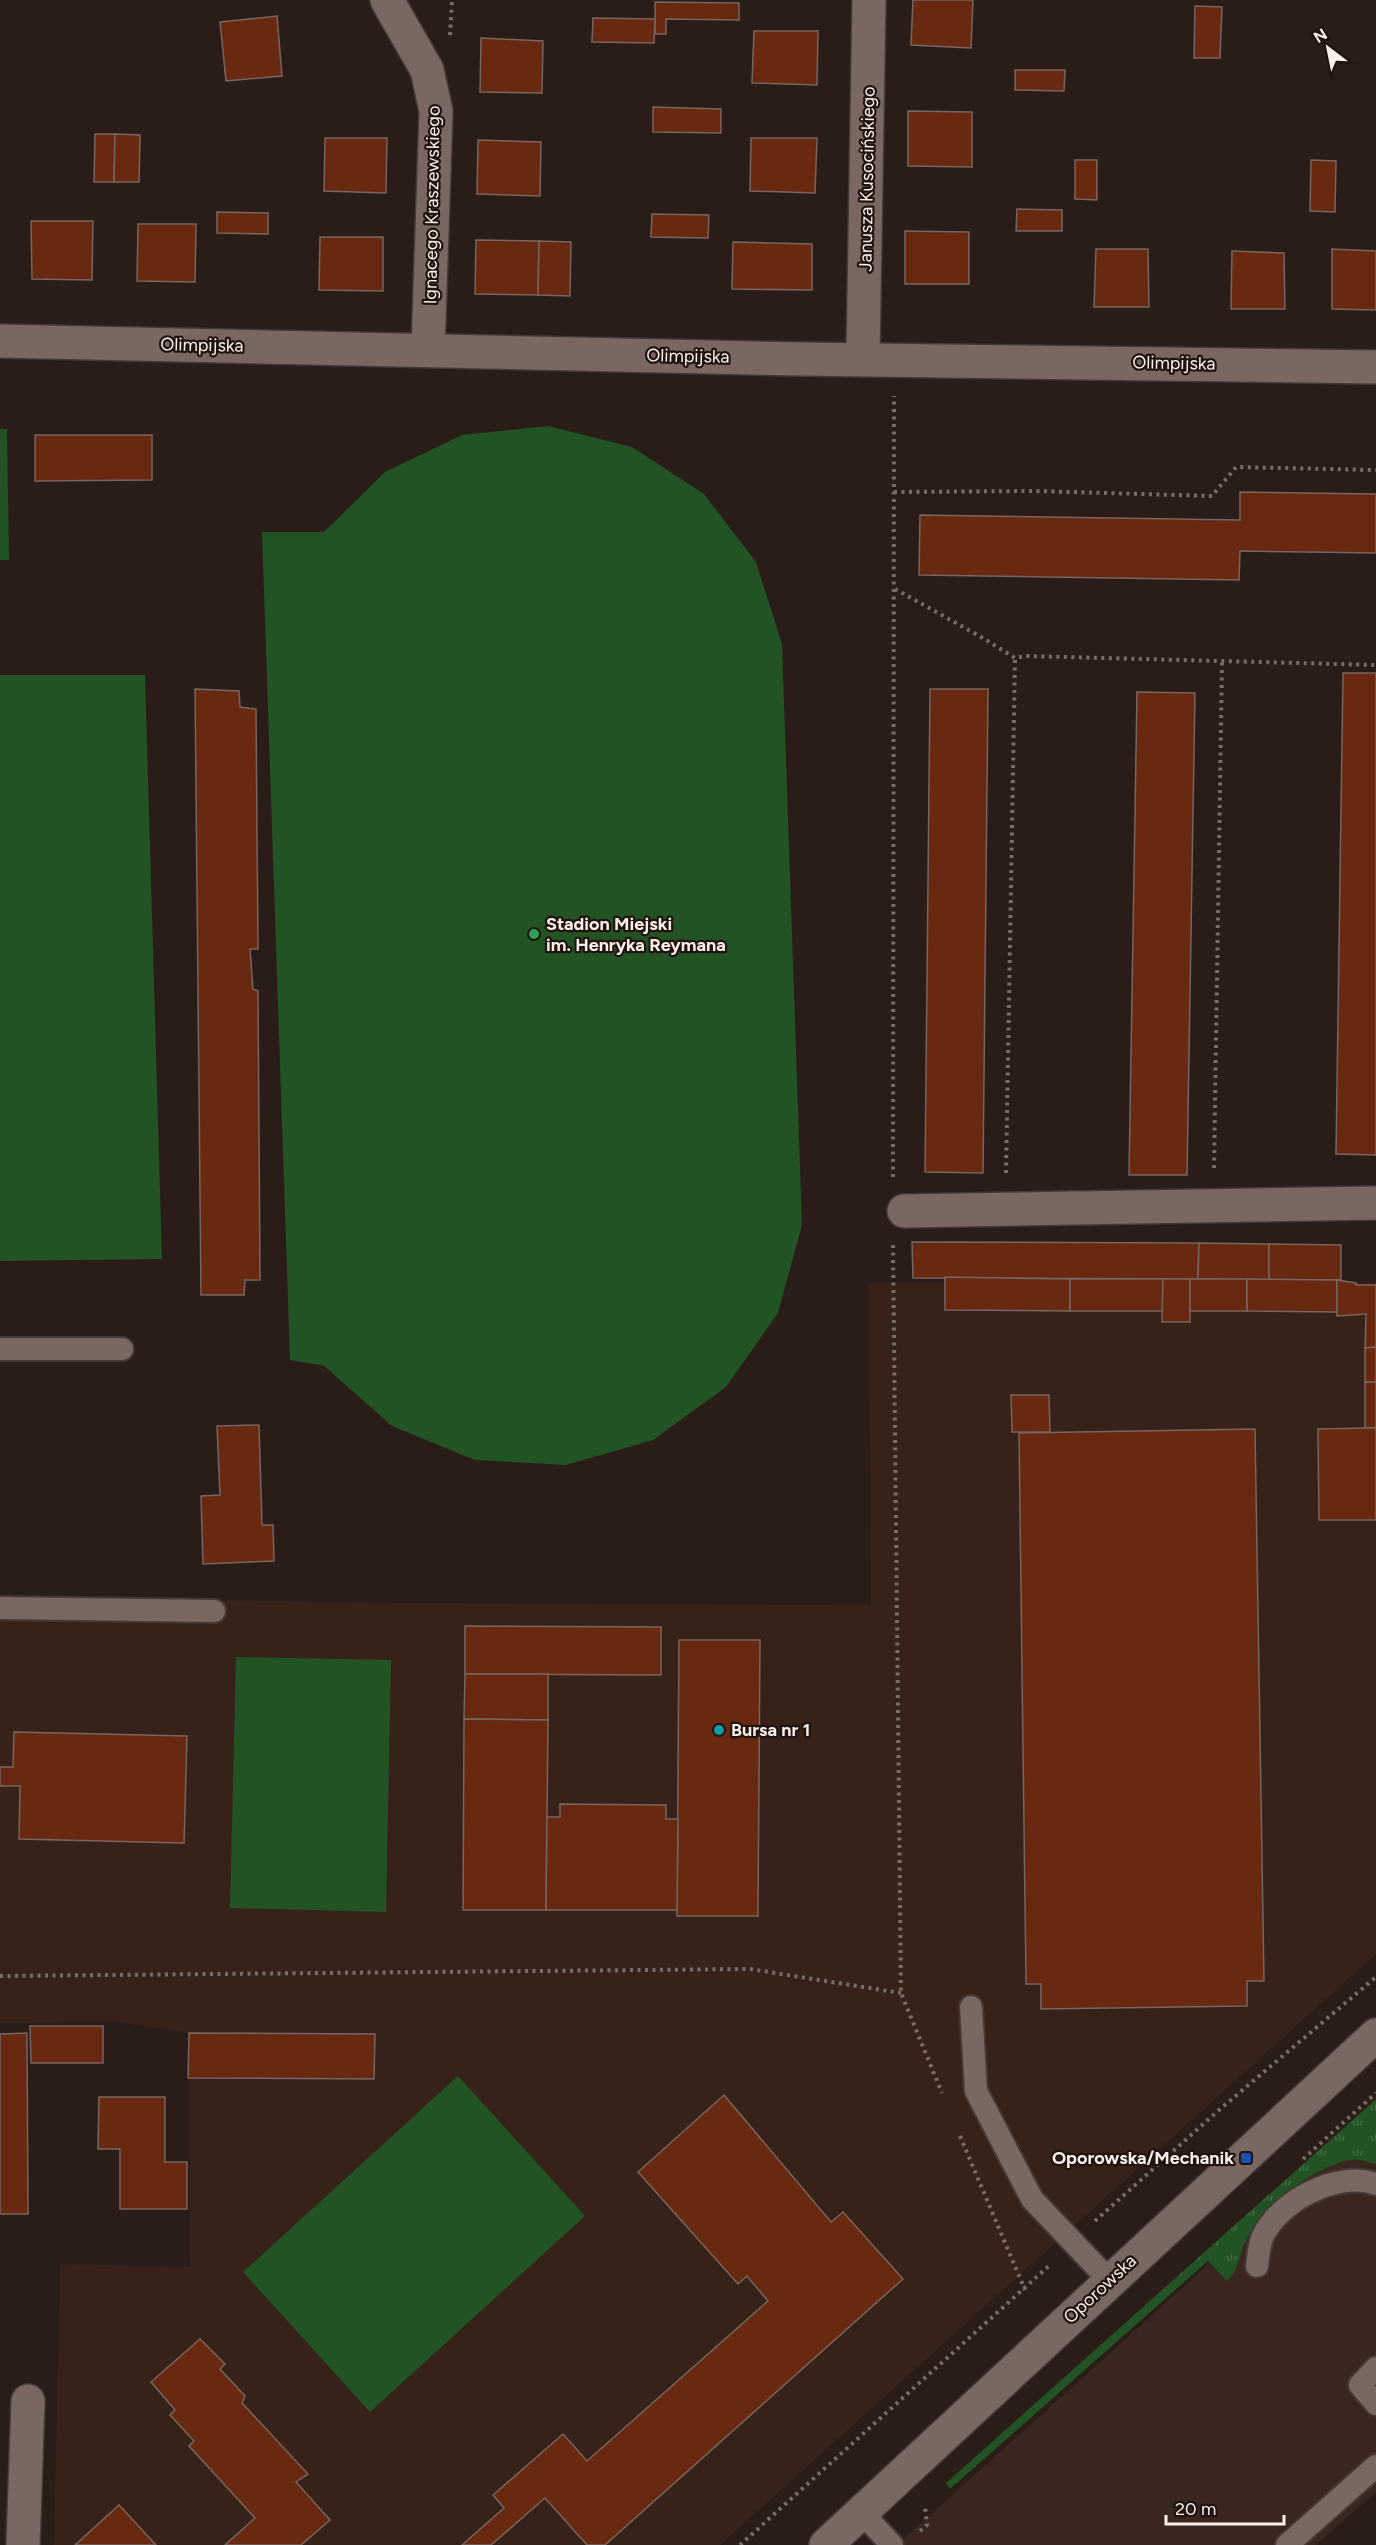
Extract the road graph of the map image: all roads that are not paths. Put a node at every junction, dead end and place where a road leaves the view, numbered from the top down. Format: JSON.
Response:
{"nodes":[{"id":1,"x":387,"y":0,"type":"edge"},
{"id":2,"x":869,"y":0,"type":"edge"},
{"id":3,"x":0,"y":341,"type":"edge"},
{"id":4,"x":428,"y":350,"type":"junction"},
{"id":5,"x":863,"y":358,"type":"junction"},
{"id":6,"x":1376,"y":367,"type":"edge"},
{"id":7,"x":1376,"y":1203,"type":"edge"},
{"id":8,"x":897,"y":1210,"type":"road end"},
{"id":9,"x":0,"y":1349,"type":"edge"},
{"id":10,"x":122,"y":1349,"type":"dead end"},
{"id":11,"x":0,"y":1608,"type":"edge"},
{"id":12,"x":214,"y":1611,"type":"dead end"},
{"id":13,"x":971,"y":2007,"type":"dead end"},
{"id":14,"x":1376,"y":2035,"type":"edge"},
{"id":15,"x":1376,"y":2184,"type":"edge"},
{"id":16,"x":1257,"y":2266,"type":"dead end"},
{"id":17,"x":1109,"y":2280,"type":"junction"},
{"id":18,"x":1376,"y":2368,"type":"edge"},
{"id":19,"x":28,"y":2401,"type":"dead end"},
{"id":20,"x":1376,"y":2404,"type":"edge"},
{"id":21,"x":1376,"y":2466,"type":"edge"},
{"id":22,"x":862,"y":2513,"type":"junction"},
{"id":23,"x":23,"y":2545,"type":"edge"},
{"id":24,"x":826,"y":2545,"type":"edge"},
{"id":25,"x":892,"y":2545,"type":"edge"},
{"id":26,"x":1287,"y":2545,"type":"edge"}],
"edges":[{"from":1,"to":4,"type":"street","name":"Ignacego Kraszewskiego"},
{"from":2,"to":5,"type":"street","name":"Janusza Kusocińskiego"},
{"from":3,"to":4,"type":"street","name":"Olimpijska"},
{"from":4,"to":5,"type":"street","name":"Olimpijska"},
{"from":5,"to":6,"type":"street","name":"Olimpijska"},
{"from":7,"to":8,"type":"street"},
{"from":9,"to":10,"type":"lane"},
{"from":11,"to":12,"type":"lane"},
{"from":13,"to":17,"type":"lane"},
{"from":14,"to":17,"type":"street","name":"Oporowska"},
{"from":15,"to":16,"type":"lane"},
{"from":17,"to":22,"type":"street","name":"Oporowska"},
{"from":18,"to":20,"type":"lane"},
{"from":19,"to":23,"type":"street"},
{"from":21,"to":26,"type":"lane"},
{"from":22,"to":24,"type":"street","name":"Oporowska"},
{"from":22,"to":25,"type":"lane"}]}
